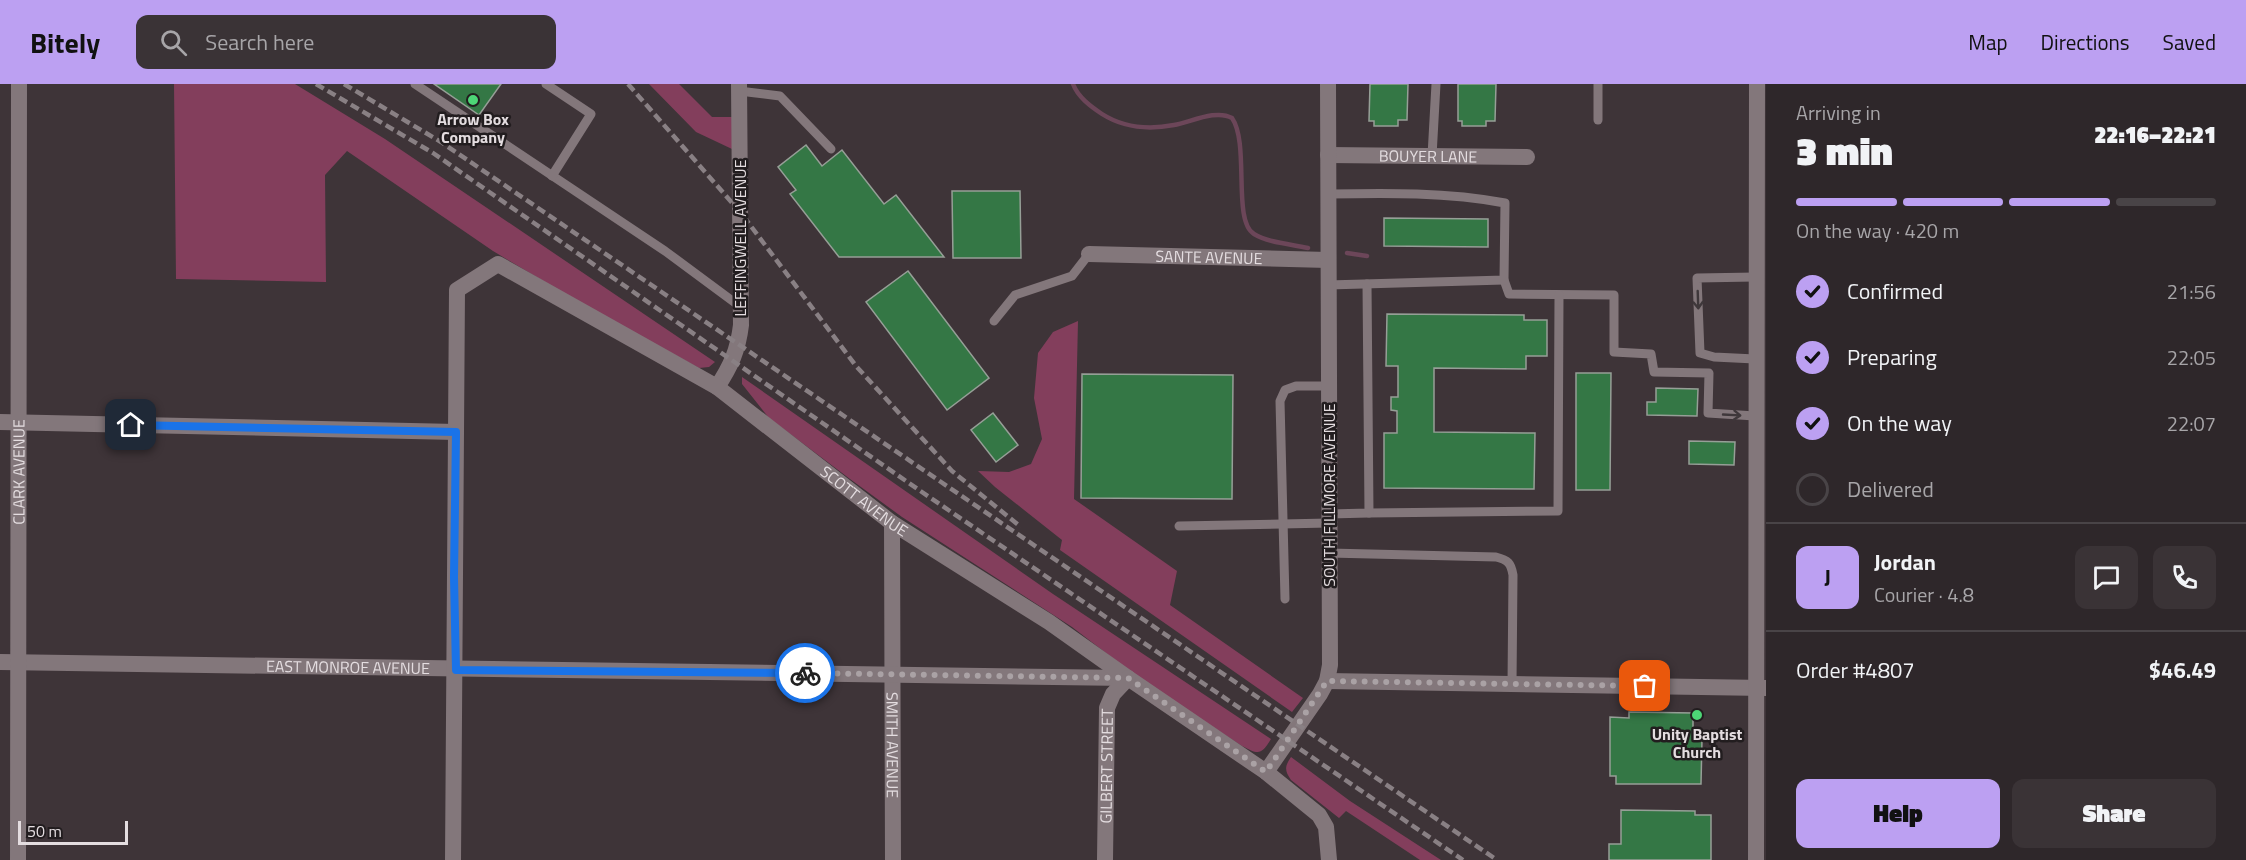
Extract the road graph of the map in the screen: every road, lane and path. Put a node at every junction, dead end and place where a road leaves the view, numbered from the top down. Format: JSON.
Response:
{"nodes":[{"id":1,"x":19,"y":84,"type":"edge"},
{"id":2,"x":415,"y":84,"type":"edge"},
{"id":3,"x":546,"y":84,"type":"edge"},
{"id":4,"x":1328,"y":84,"type":"edge"},
{"id":5,"x":1436,"y":84,"type":"edge"},
{"id":6,"x":1598,"y":84,"type":"edge"},
{"id":7,"x":1757,"y":84,"type":"edge"},
{"id":8,"x":739,"y":87,"type":"edge"},
{"id":9,"x":1598,"y":120,"type":"dead end"},
{"id":10,"x":831,"y":149,"type":"dead end"},
{"id":11,"x":1328,"y":155,"type":"junction"},
{"id":12,"x":1432,"y":156,"type":"junction"},
{"id":13,"x":1527,"y":157,"type":"dead end"},
{"id":14,"x":552,"y":176,"type":"junction"},
{"id":15,"x":1328,"y":194,"type":"junction"},
{"id":16,"x":1761,"y":234,"type":"edge"},
{"id":17,"x":1089,"y":254,"type":"joint"},
{"id":18,"x":1328,"y":260,"type":"junction"},
{"id":19,"x":1755,"y":276,"type":"junction"},
{"id":20,"x":1504,"y":280,"type":"junction"},
{"id":21,"x":1367,"y":284,"type":"junction"},
{"id":22,"x":1328,"y":285,"type":"junction"},
{"id":23,"x":1559,"y":295,"type":"junction"},
{"id":24,"x":742,"y":308,"type":"junction"},
{"id":25,"x":994,"y":321,"type":"dead end"},
{"id":26,"x":1759,"y":348,"type":"edge"},
{"id":27,"x":1329,"y":386,"type":"junction"},
{"id":28,"x":717,"y":387,"type":"junction"},
{"id":29,"x":1755,"y":416,"type":"junction"},
{"id":30,"x":0,"y":422,"type":"edge"},
{"id":31,"x":19,"y":423,"type":"junction"},
{"id":32,"x":456,"y":432,"type":"junction"},
{"id":33,"x":1369,"y":513,"type":"junction"},
{"id":34,"x":1329,"y":518,"type":"junction"},
{"id":35,"x":892,"y":523,"type":"junction"},
{"id":36,"x":1282,"y":524,"type":"junction"},
{"id":37,"x":1179,"y":526,"type":"dead end"},
{"id":38,"x":1761,"y":548,"type":"edge"},
{"id":39,"x":1329,"y":553,"type":"junction"},
{"id":40,"x":1285,"y":599,"type":"dead end"},
{"id":41,"x":0,"y":662,"type":"edge"},
{"id":42,"x":19,"y":663,"type":"junction"},
{"id":43,"x":456,"y":670,"type":"junction"},
{"id":44,"x":892,"y":674,"type":"junction"},
{"id":45,"x":1128,"y":678,"type":"junction"},
{"id":46,"x":1327,"y":681,"type":"junction"},
{"id":47,"x":1512,"y":684,"type":"junction"},
{"id":48,"x":1761,"y":688,"type":"edge"},
{"id":49,"x":1266,"y":772,"type":"junction"},
{"id":50,"x":18,"y":860,"type":"edge"},
{"id":51,"x":453,"y":860,"type":"edge"},
{"id":52,"x":893,"y":860,"type":"edge"},
{"id":53,"x":1105,"y":860,"type":"edge"},
{"id":54,"x":1329,"y":860,"type":"edge"},
{"id":55,"x":1756,"y":860,"type":"edge"}],
"edges":[{"from":1,"to":31,"type":"street","name":"CLARK AVENUE"},
{"from":2,"to":14,"type":"lane"},
{"from":3,"to":14,"type":"lane"},
{"from":4,"to":11,"type":"street","name":"SOUTH FILLMORE AVENUE"},
{"from":5,"to":12,"type":"lane"},
{"from":6,"to":9,"type":"lane"},
{"from":7,"to":16,"type":"street"},
{"from":8,"to":10,"type":"lane"},
{"from":8,"to":24,"type":"street","name":"LEFFINGWELL AVENUE"},
{"from":11,"to":12,"type":"street","name":"BOUYER LANE"},
{"from":11,"to":15,"type":"street","name":"SOUTH FILLMORE AVENUE"},
{"from":12,"to":13,"type":"street","name":"BOUYER LANE"},
{"from":14,"to":24,"type":"lane"},
{"from":15,"to":18,"type":"street","name":"SOUTH FILLMORE AVENUE"},
{"from":15,"to":20,"type":"lane"},
{"from":16,"to":19,"type":"street"},
{"from":17,"to":18,"type":"street","name":"SANTE AVENUE"},
{"from":17,"to":25,"type":"lane"},
{"from":18,"to":22,"type":"street","name":"SOUTH FILLMORE AVENUE"},
{"from":19,"to":26,"type":"street"},
{"from":19,"to":26,"type":"lane","one_way":true},
{"from":20,"to":21,"type":"lane"},
{"from":20,"to":23,"type":"lane"},
{"from":21,"to":22,"type":"lane"},
{"from":21,"to":33,"type":"lane"},
{"from":22,"to":27,"type":"street","name":"SOUTH FILLMORE AVENUE"},
{"from":23,"to":29,"type":"lane","one_way":true},
{"from":23,"to":33,"type":"lane"},
{"from":24,"to":28,"type":"street","name":"LEFFINGWELL AVENUE"},
{"from":26,"to":29,"type":"street"},
{"from":27,"to":34,"type":"street","name":"SOUTH FILLMORE AVENUE"},
{"from":27,"to":36,"type":"lane"},
{"from":28,"to":32,"type":"street","name":"SCOTT AVENUE"},
{"from":28,"to":35,"type":"street","name":"SCOTT AVENUE"},
{"from":29,"to":38,"type":"street"},
{"from":30,"to":31,"type":"street"},
{"from":31,"to":32,"type":"street"},
{"from":31,"to":42,"type":"street","name":"CLARK AVENUE"},
{"from":32,"to":43,"type":"street"},
{"from":33,"to":34,"type":"lane"},
{"from":34,"to":36,"type":"lane"},
{"from":34,"to":39,"type":"street","name":"SOUTH FILLMORE AVENUE"},
{"from":35,"to":44,"type":"street","name":"SMITH AVENUE"},
{"from":35,"to":45,"type":"street","name":"SCOTT AVENUE"},
{"from":36,"to":37,"type":"lane"},
{"from":36,"to":40,"type":"lane"},
{"from":38,"to":48,"type":"street"},
{"from":39,"to":46,"type":"street","name":"SOUTH FILLMORE AVENUE"},
{"from":39,"to":47,"type":"lane"},
{"from":41,"to":42,"type":"street","name":"EAST MONROE AVENUE"},
{"from":42,"to":43,"type":"street","name":"EAST MONROE AVENUE"},
{"from":42,"to":50,"type":"street","name":"CLARK AVENUE"},
{"from":43,"to":44,"type":"street","name":"EAST MONROE AVENUE"},
{"from":43,"to":51,"type":"street"},
{"from":44,"to":45,"type":"street","name":"EAST MONROE AVENUE"},
{"from":44,"to":52,"type":"street","name":"SMITH AVENUE"},
{"from":45,"to":49,"type":"street","name":"SCOTT AVENUE"},
{"from":45,"to":53,"type":"street","name":"GILBERT STREET"},
{"from":46,"to":47,"type":"street"},
{"from":46,"to":49,"type":"street","name":"SOUTH FILLMORE AVENUE"},
{"from":47,"to":48,"type":"street"},
{"from":48,"to":55,"type":"street"},
{"from":49,"to":54,"type":"street"}]}
